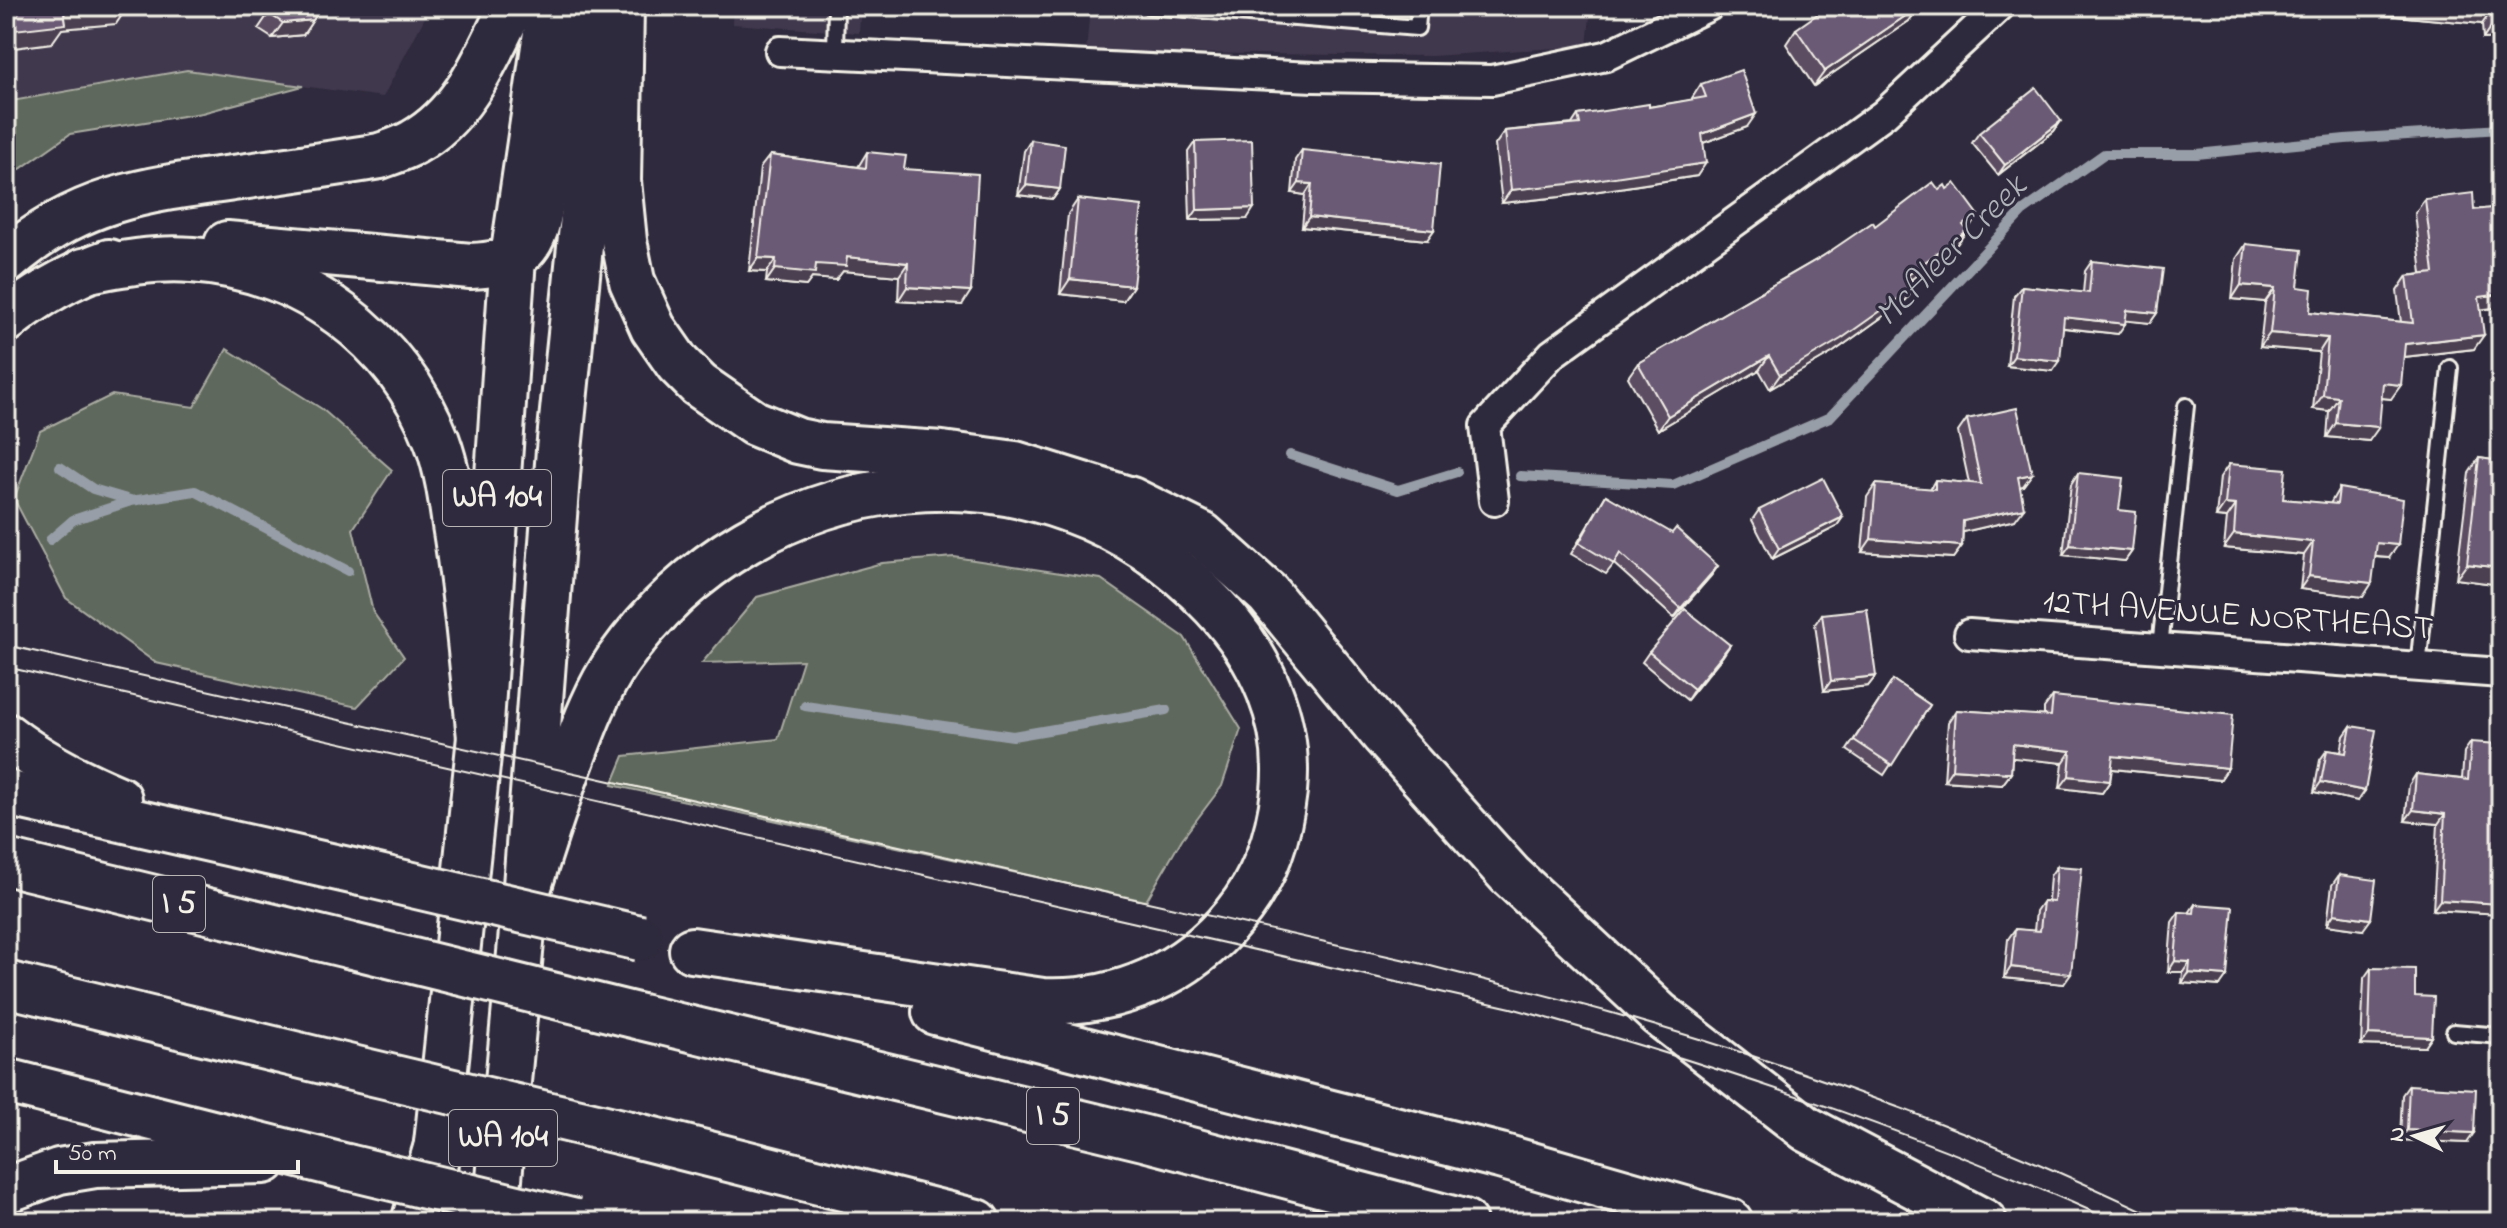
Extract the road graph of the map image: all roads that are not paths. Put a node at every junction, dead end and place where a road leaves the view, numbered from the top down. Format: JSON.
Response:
{"nodes":[{"id":1,"x":512,"y":6,"type":"edge"},
{"id":2,"x":550,"y":6,"type":"edge"},
{"id":3,"x":586,"y":6,"type":"edge"},
{"id":4,"x":620,"y":6,"type":"edge"},
{"id":5,"x":836,"y":6,"type":"edge"},
{"id":6,"x":1149,"y":6,"type":"edge"},
{"id":7,"x":1419,"y":6,"type":"edge"},
{"id":8,"x":1709,"y":6,"type":"edge"},
{"id":9,"x":2000,"y":6,"type":"edge"},
{"id":10,"x":780,"y":51,"type":"dead end"},
{"id":11,"x":835,"y":53,"type":"junction"},
{"id":12,"x":562,"y":144,"type":"junction"},
{"id":13,"x":513,"y":258,"type":"junction"},
{"id":14,"x":6,"y":261,"type":"edge"},
{"id":15,"x":83,"y":271,"type":"junction"},
{"id":16,"x":6,"y":320,"type":"edge"},
{"id":17,"x":2450,"y":368,"type":"dead end"},
{"id":18,"x":2186,"y":406,"type":"dead end"},
{"id":19,"x":559,"y":450,"type":"junction"},
{"id":20,"x":1494,"y":501,"type":"dead end"},
{"id":21,"x":1969,"y":634,"type":"dead end"},
{"id":22,"x":2160,"y":647,"type":"junction"},
{"id":23,"x":2418,"y":667,"type":"junction"},
{"id":24,"x":2501,"y":673,"type":"edge"},
{"id":25,"x":6,"y":736,"type":"edge"},
{"id":26,"x":480,"y":737,"type":"junction"},
{"id":27,"x":6,"y":793,"type":"edge"},
{"id":28,"x":237,"y":844,"type":"junction"},
{"id":29,"x":6,"y":862,"type":"edge"},
{"id":30,"x":525,"y":899,"type":"junction"},
{"id":31,"x":692,"y":950,"type":"junction"},
{"id":32,"x":6,"y":984,"type":"edge"},
{"id":33,"x":2454,"y":1032,"type":"dead end"},
{"id":34,"x":2501,"y":1036,"type":"edge"},
{"id":35,"x":6,"y":1081,"type":"edge"},
{"id":36,"x":437,"y":1145,"type":"junction"},
{"id":37,"x":347,"y":1167,"type":"junction"},
{"id":38,"x":6,"y":1190,"type":"edge"},
{"id":39,"x":414,"y":1222,"type":"edge"},
{"id":40,"x":429,"y":1222,"type":"edge"},
{"id":41,"x":495,"y":1222,"type":"edge"},
{"id":42,"x":575,"y":1222,"type":"edge"},
{"id":43,"x":977,"y":1222,"type":"edge"},
{"id":44,"x":1464,"y":1222,"type":"edge"},
{"id":45,"x":1730,"y":1222,"type":"edge"},
{"id":46,"x":1984,"y":1222,"type":"edge"}],
"edges":[{"from":1,"to":14,"type":"main road"},
{"from":2,"to":13,"type":"main road","number":"WA 104"},
{"from":3,"to":12,"type":"main road"},
{"from":4,"to":19,"type":"main road","number":"WA 104"},
{"from":4,"to":46,"type":"main road"},
{"from":5,"to":11,"type":"lane"},
{"from":6,"to":7,"type":"lane"},
{"from":8,"to":11,"type":"street"},
{"from":9,"to":20,"type":"street"},
{"from":10,"to":11,"type":"street"},
{"from":12,"to":13,"type":"main road"},
{"from":12,"to":19,"type":"main road"},
{"from":13,"to":15,"type":"main road"},
{"from":13,"to":26,"type":"main road","number":"WA 104"},
{"from":15,"to":16,"type":"main road"},
{"from":15,"to":26,"type":"main road"},
{"from":17,"to":23,"type":"lane"},
{"from":18,"to":22,"type":"lane"},
{"from":19,"to":30,"type":"main road","number":"WA 104"},
{"from":21,"to":22,"type":"street","name":"12TH AVENUE NORTHEAST"},
{"from":22,"to":23,"type":"street","name":"12TH AVENUE NORTHEAST"},
{"from":23,"to":24,"type":"street","name":"12TH AVENUE NORTHEAST"},
{"from":25,"to":28,"type":"main road"},
{"from":26,"to":36,"type":"main road","number":"WA 104"},
{"from":27,"to":28,"type":"main road"},
{"from":28,"to":31,"type":"main road","bridge":true},
{"from":29,"to":44,"type":"main road","number":"I 5","bridge":true},
{"from":30,"to":31,"type":"main road"},
{"from":30,"to":41,"type":"main road","number":"WA 104"},
{"from":31,"to":45,"type":"main road"},
{"from":32,"to":43,"type":"main road","bridge":true},
{"from":33,"to":34,"type":"lane"},
{"from":35,"to":37,"type":"main road"},
{"from":36,"to":39,"type":"main road"},
{"from":36,"to":40,"type":"main road","number":"WA 104"},
{"from":37,"to":38,"type":"main road"},
{"from":37,"to":42,"type":"main road","bridge":true}]}
